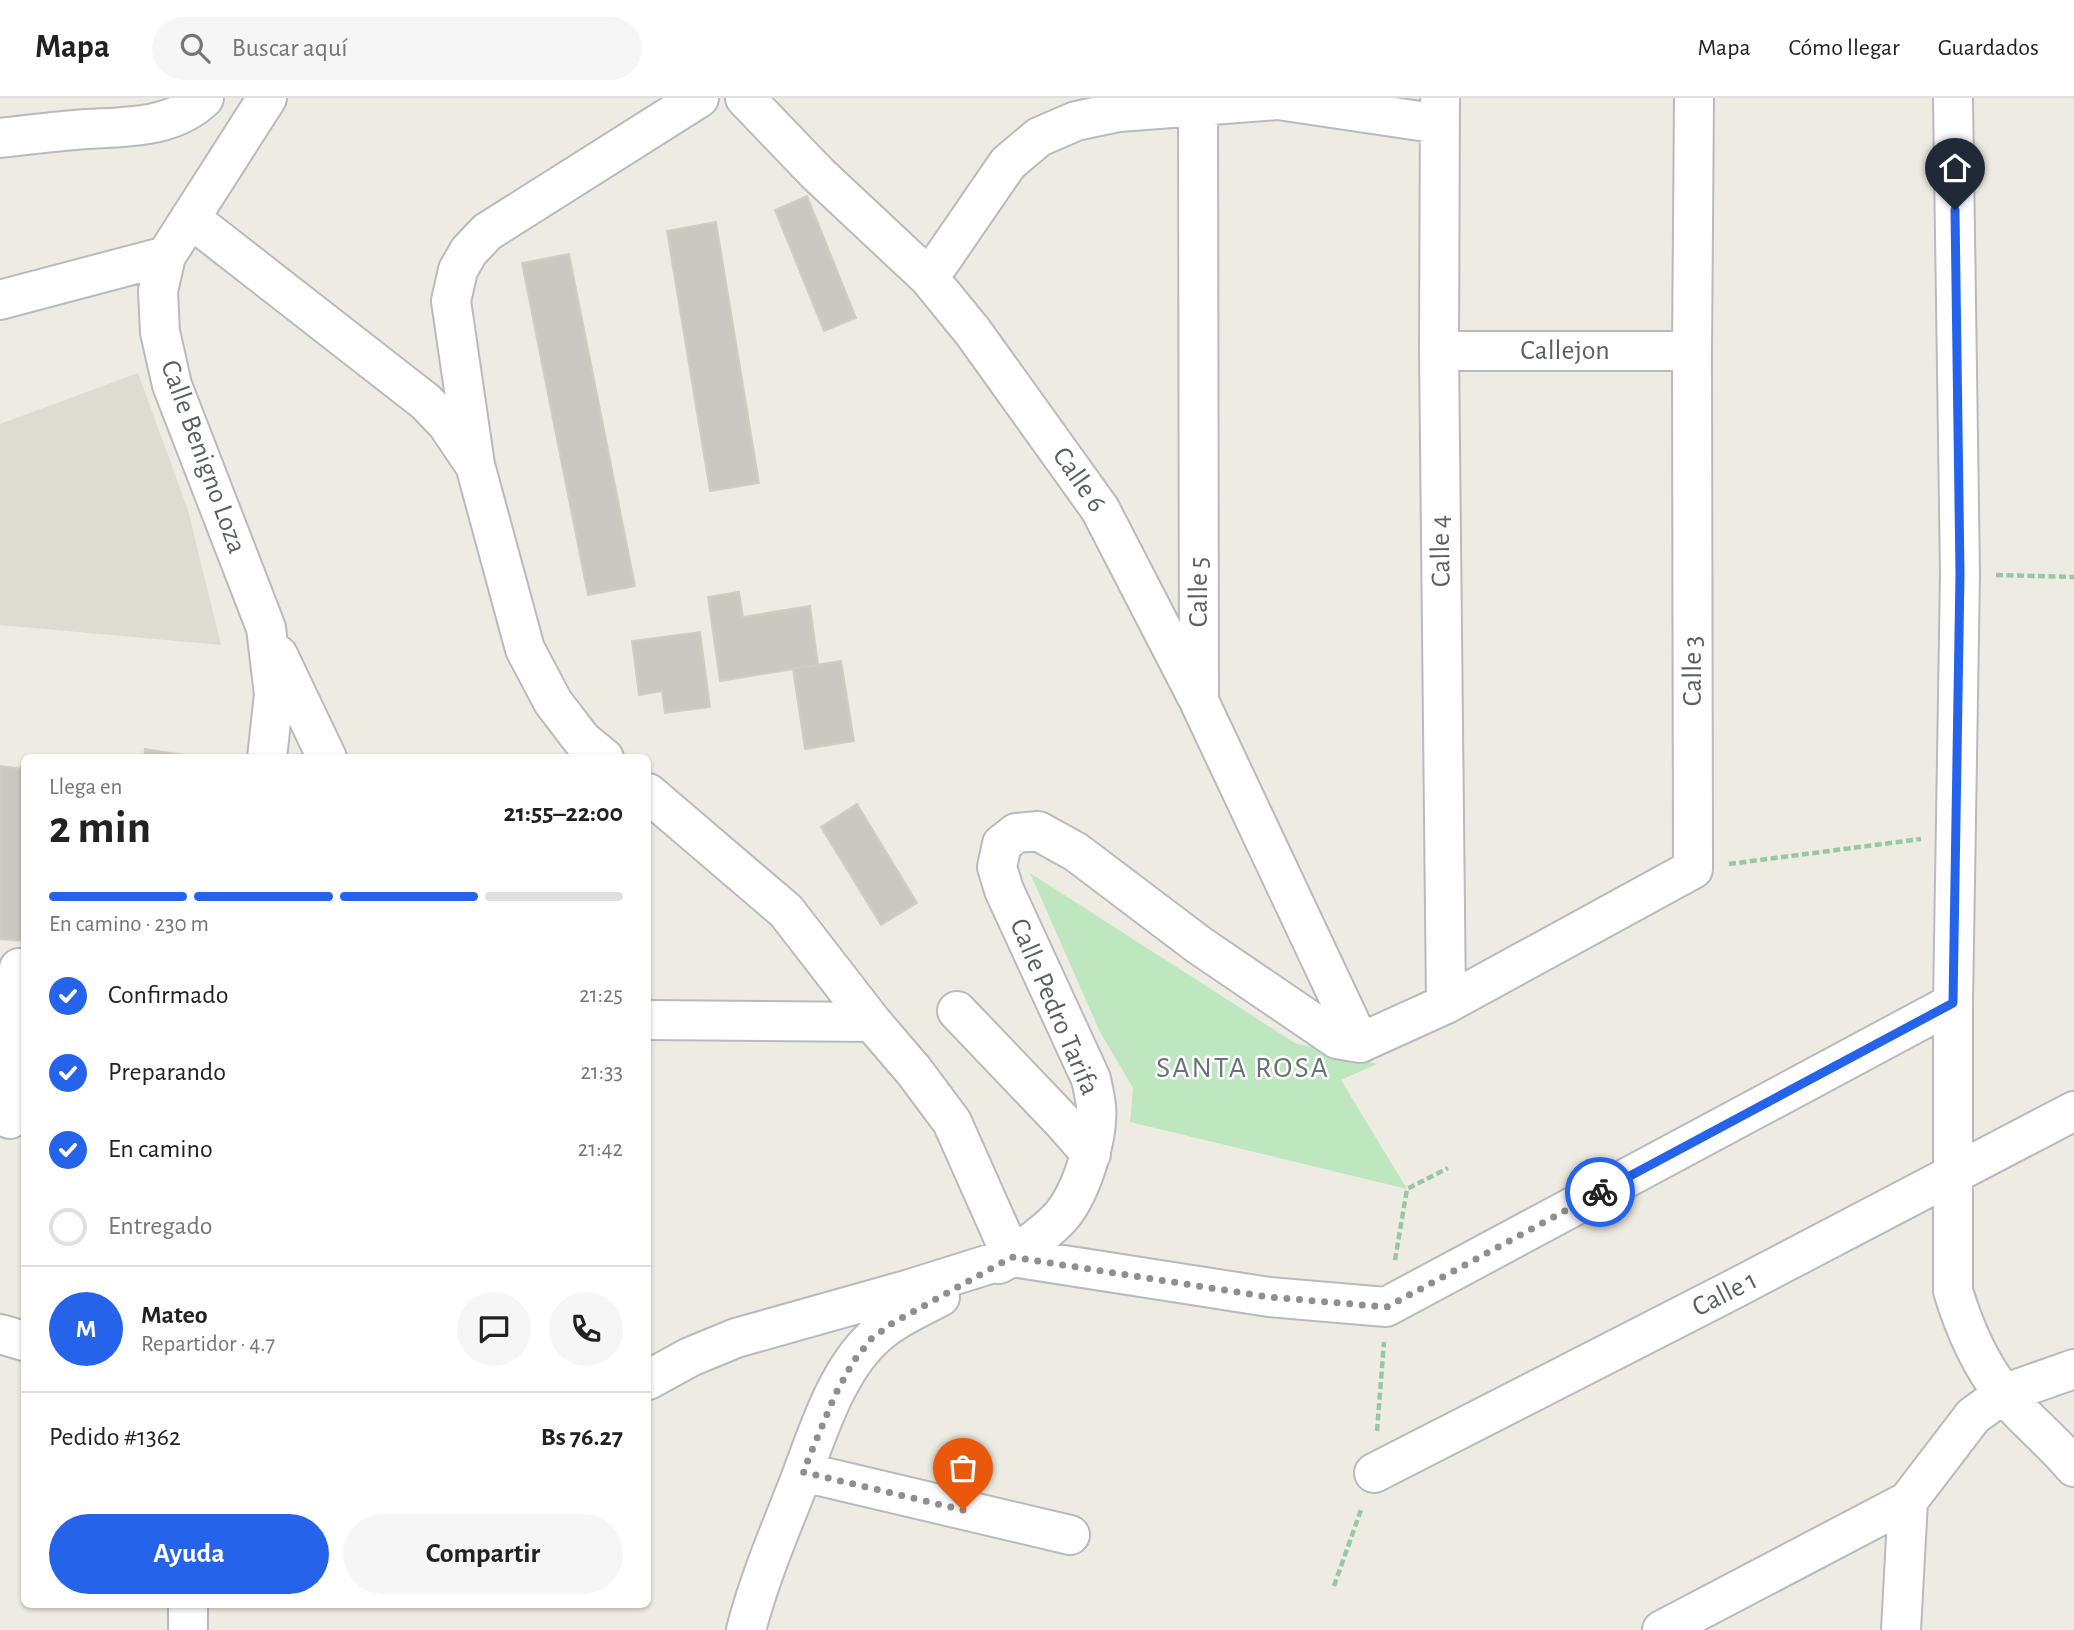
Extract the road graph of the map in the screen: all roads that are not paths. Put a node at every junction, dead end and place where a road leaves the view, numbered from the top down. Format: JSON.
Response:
{"nodes":[{"id":1,"x":204,"y":98,"type":"edge"},
{"id":2,"x":267,"y":98,"type":"edge"},
{"id":3,"x":699,"y":98,"type":"edge"},
{"id":4,"x":745,"y":98,"type":"edge"},
{"id":5,"x":1693,"y":98,"type":"edge"},
{"id":6,"x":1953,"y":98,"type":"edge"},
{"id":7,"x":1198,"y":105,"type":"junction"},
{"id":8,"x":1440,"y":111,"type":"edge"},
{"id":9,"x":0,"y":138,"type":"edge"},
{"id":10,"x":190,"y":218,"type":"junction"},
{"id":11,"x":166,"y":256,"type":"junction"},
{"id":12,"x":929,"y":278,"type":"junction"},
{"id":13,"x":0,"y":300,"type":"edge"},
{"id":14,"x":1439,"y":351,"type":"junction"},
{"id":15,"x":1692,"y":351,"type":"junction"},
{"id":16,"x":475,"y":465,"type":"junction"},
{"id":17,"x":265,"y":628,"type":"junction"},
{"id":18,"x":1199,"y":701,"type":"junction"},
{"id":19,"x":267,"y":754,"type":"edge"},
{"id":20,"x":325,"y":754,"type":"edge"},
{"id":21,"x":599,"y":754,"type":"edge"},
{"id":22,"x":651,"y":796,"type":"edge"},
{"id":23,"x":19,"y":968,"type":"dead end"},
{"id":24,"x":1953,"y":1003,"type":"junction"},
{"id":25,"x":1446,"y":1004,"type":"junction"},
{"id":26,"x":957,"y":1012,"type":"dead end"},
{"id":27,"x":651,"y":1020,"type":"edge"},
{"id":28,"x":872,"y":1023,"type":"junction"},
{"id":29,"x":1360,"y":1043,"type":"junction"},
{"id":30,"x":2074,"y":1111,"type":"edge"},
{"id":31,"x":12,"y":1117,"type":"edge"},
{"id":32,"x":1091,"y":1154,"type":"junction"},
{"id":33,"x":1952,"y":1175,"type":"junction"},
{"id":34,"x":1012,"y":1257,"type":"junction"},
{"id":35,"x":0,"y":1334,"type":"edge"},
{"id":36,"x":21,"y":1340,"type":"edge"},
{"id":37,"x":2074,"y":1369,"type":"edge"},
{"id":38,"x":651,"y":1378,"type":"edge"},
{"id":39,"x":2003,"y":1394,"type":"junction"},
{"id":40,"x":2074,"y":1467,"type":"edge"},
{"id":41,"x":803,"y":1472,"type":"junction"},
{"id":42,"x":1374,"y":1473,"type":"dead end"},
{"id":43,"x":1908,"y":1501,"type":"junction"},
{"id":44,"x":1070,"y":1535,"type":"dead end"},
{"id":45,"x":188,"y":1608,"type":"edge"},
{"id":46,"x":188,"y":1630,"type":"edge"},
{"id":47,"x":746,"y":1630,"type":"edge"},
{"id":48,"x":1662,"y":1630,"type":"edge"},
{"id":49,"x":1901,"y":1630,"type":"edge"}],
"edges":[{"from":1,"to":9,"type":"street"},
{"from":2,"to":10,"type":"street","name":"Calle Benigno Loza"},
{"from":3,"to":16,"type":"street"},
{"from":4,"to":12,"type":"street","name":"Calle 6"},
{"from":5,"to":15,"type":"street","name":"Calle 3"},
{"from":6,"to":24,"type":"street"},
{"from":7,"to":8,"type":"street"},
{"from":7,"to":12,"type":"street"},
{"from":7,"to":18,"type":"street","name":"Calle 5"},
{"from":8,"to":14,"type":"street","name":"Calle 4"},
{"from":10,"to":11,"type":"street","name":"Calle Benigno Loza"},
{"from":10,"to":16,"type":"street"},
{"from":11,"to":13,"type":"street"},
{"from":11,"to":17,"type":"street","name":"Calle Benigno Loza"},
{"from":12,"to":18,"type":"street","name":"Calle 6"},
{"from":14,"to":15,"type":"street","name":"Callejon"},
{"from":14,"to":25,"type":"street","name":"Calle 4"},
{"from":15,"to":25,"type":"street","name":"Calle 3"},
{"from":16,"to":21,"type":"street"},
{"from":17,"to":19,"type":"street","name":"Calle Benigno Loza"},
{"from":17,"to":20,"type":"street"},
{"from":18,"to":29,"type":"street","name":"Calle 5"},
{"from":22,"to":28,"type":"street"},
{"from":23,"to":31,"type":"street"},
{"from":24,"to":33,"type":"street"},
{"from":24,"to":34,"type":"street"},
{"from":25,"to":29,"type":"street"},
{"from":26,"to":32,"type":"street"},
{"from":27,"to":28,"type":"street"},
{"from":28,"to":34,"type":"street"},
{"from":29,"to":32,"type":"street","name":"Calle Pedro Tarifa"},
{"from":30,"to":33,"type":"street","name":"Calle 1"},
{"from":32,"to":34,"type":"street","name":"Calle Pedro Tarifa"},
{"from":33,"to":39,"type":"street"},
{"from":33,"to":42,"type":"street","name":"Calle 1"},
{"from":34,"to":38,"type":"street"},
{"from":34,"to":41,"type":"street","name":"Calle Pedro Tarifa"},
{"from":35,"to":36,"type":"street"},
{"from":37,"to":39,"type":"street"},
{"from":39,"to":40,"type":"street"},
{"from":39,"to":43,"type":"street"},
{"from":41,"to":44,"type":"street"},
{"from":41,"to":47,"type":"street","name":"Calle Pedro Tarifa"},
{"from":43,"to":48,"type":"street"},
{"from":43,"to":49,"type":"street"},
{"from":45,"to":46,"type":"street"}]}
